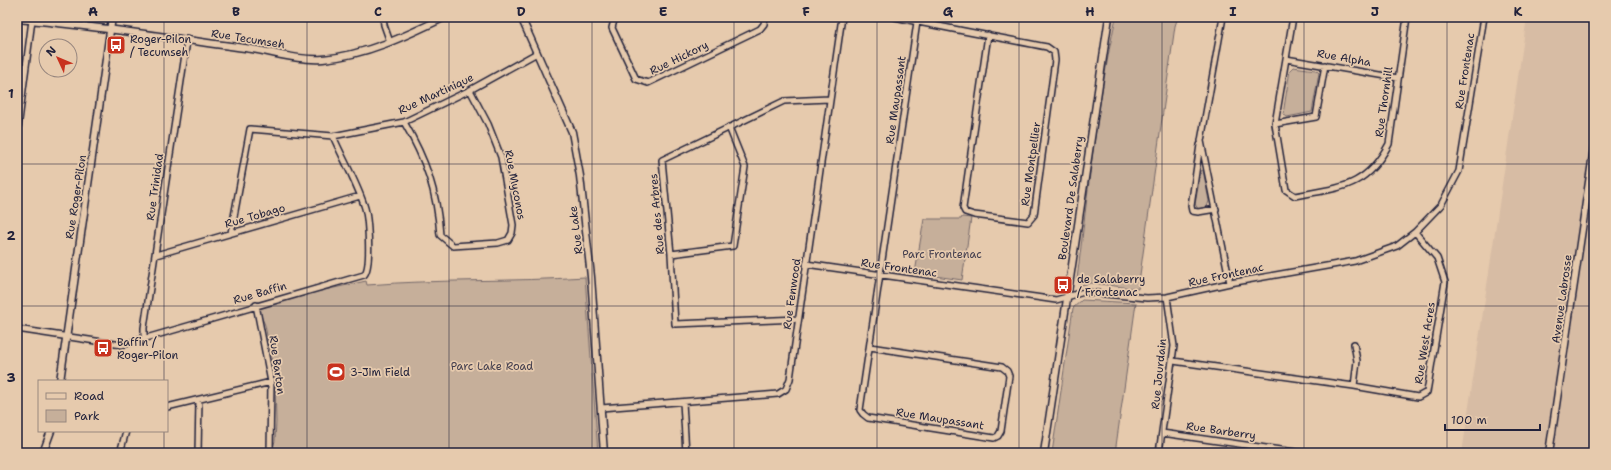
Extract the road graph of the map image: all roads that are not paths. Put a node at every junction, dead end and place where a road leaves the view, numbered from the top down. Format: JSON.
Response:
{"nodes":[{"id":1,"x":112,"y":17,"type":"edge"},
{"id":2,"x":383,"y":17,"type":"edge"},
{"id":3,"x":445,"y":17,"type":"edge"},
{"id":4,"x":521,"y":17,"type":"edge"},
{"id":5,"x":620,"y":17,"type":"edge"},
{"id":6,"x":765,"y":17,"type":"edge"},
{"id":7,"x":842,"y":17,"type":"edge"},
{"id":8,"x":895,"y":17,"type":"edge"},
{"id":9,"x":1109,"y":17,"type":"edge"},
{"id":10,"x":1223,"y":17,"type":"edge"},
{"id":11,"x":1293,"y":17,"type":"edge"},
{"id":12,"x":1407,"y":17,"type":"edge"},
{"id":13,"x":1484,"y":17,"type":"edge"},
{"id":14,"x":17,"y":19,"type":"edge"},
{"id":15,"x":32,"y":20,"type":"junction"},
{"id":16,"x":917,"y":22,"type":"junction"},
{"id":17,"x":111,"y":30,"type":"junction"},
{"id":18,"x":988,"y":35,"type":"junction"},
{"id":19,"x":186,"y":41,"type":"junction"},
{"id":20,"x":390,"y":42,"type":"junction"},
{"id":21,"x":537,"y":53,"type":"junction"},
{"id":22,"x":1286,"y":59,"type":"junction"},
{"id":23,"x":1324,"y":65,"type":"junction"},
{"id":24,"x":1398,"y":78,"type":"junction"},
{"id":25,"x":470,"y":90,"type":"junction"},
{"id":26,"x":20,"y":94,"type":"edge"},
{"id":27,"x":829,"y":99,"type":"junction"},
{"id":28,"x":404,"y":122,"type":"junction"},
{"id":29,"x":1275,"y":124,"type":"junction"},
{"id":30,"x":729,"y":127,"type":"junction"},
{"id":31,"x":17,"y":136,"type":"edge"},
{"id":32,"x":332,"y":136,"type":"junction"},
{"id":33,"x":1201,"y":141,"type":"junction"},
{"id":34,"x":1594,"y":148,"type":"edge"},
{"id":35,"x":360,"y":196,"type":"junction"},
{"id":36,"x":1216,"y":209,"type":"junction"},
{"id":37,"x":1415,"y":232,"type":"junction"},
{"id":38,"x":231,"y":233,"type":"junction"},
{"id":39,"x":671,"y":254,"type":"junction"},
{"id":40,"x":156,"y":255,"type":"junction"},
{"id":41,"x":806,"y":264,"type":"junction"},
{"id":42,"x":880,"y":275,"type":"junction"},
{"id":43,"x":1230,"y":283,"type":"junction"},
{"id":44,"x":1067,"y":296,"type":"junction"},
{"id":45,"x":1167,"y":297,"type":"junction"},
{"id":46,"x":256,"y":305,"type":"junction"},
{"id":47,"x":798,"y":319,"type":"junction"},
{"id":48,"x":17,"y":330,"type":"edge"},
{"id":49,"x":144,"y":337,"type":"junction"},
{"id":50,"x":67,"y":338,"type":"junction"},
{"id":51,"x":1354,"y":344,"type":"dead end"},
{"id":52,"x":870,"y":346,"type":"junction"},
{"id":53,"x":1173,"y":361,"type":"junction"},
{"id":54,"x":60,"y":380,"type":"edge"},
{"id":55,"x":271,"y":382,"type":"junction"},
{"id":56,"x":1354,"y":386,"type":"junction"},
{"id":57,"x":199,"y":400,"type":"junction"},
{"id":58,"x":683,"y":402,"type":"junction"},
{"id":59,"x":168,"y":406,"type":"edge"},
{"id":60,"x":601,"y":408,"type":"junction"},
{"id":61,"x":51,"y":432,"type":"edge"},
{"id":62,"x":126,"y":432,"type":"edge"},
{"id":63,"x":1162,"y":433,"type":"junction"},
{"id":64,"x":43,"y":453,"type":"edge"},
{"id":65,"x":120,"y":453,"type":"edge"},
{"id":66,"x":198,"y":453,"type":"edge"},
{"id":67,"x":270,"y":453,"type":"edge"},
{"id":68,"x":604,"y":453,"type":"edge"},
{"id":69,"x":686,"y":453,"type":"edge"},
{"id":70,"x":1044,"y":453,"type":"edge"},
{"id":71,"x":1159,"y":453,"type":"edge"},
{"id":72,"x":1302,"y":453,"type":"edge"},
{"id":73,"x":1549,"y":453,"type":"edge"}],
"edges":[{"from":1,"to":17,"type":"street","name":"Rue Roger-Pilon"},
{"from":2,"to":20,"type":"street"},
{"from":3,"to":20,"type":"street","name":"Rue Tecumseh"},
{"from":4,"to":21,"type":"street","name":"Rue Lake"},
{"from":5,"to":6,"type":"street","name":"Rue Hickory"},
{"from":7,"to":27,"type":"street","name":"Rue Fenwood"},
{"from":8,"to":16,"type":"street","name":"Rue Montpellier"},
{"from":9,"to":44,"type":"street","name":"Boulevard De Salaberry"},
{"from":10,"to":33,"type":"street"},
{"from":11,"to":22,"type":"street","name":"Rue Thornhill"},
{"from":12,"to":24,"type":"street","name":"Rue Thornhill"},
{"from":13,"to":37,"type":"street","name":"Rue Frontenac"},
{"from":14,"to":15,"type":"street","name":"Rue Tecumseh"},
{"from":15,"to":17,"type":"street","name":"Rue Tecumseh"},
{"from":15,"to":26,"type":"street"},
{"from":16,"to":18,"type":"street","name":"Rue Montpellier"},
{"from":16,"to":42,"type":"street","name":"Rue Maupassant"},
{"from":17,"to":19,"type":"street","name":"Rue Tecumseh"},
{"from":17,"to":50,"type":"street","name":"Rue Roger-Pilon"},
{"from":18,"to":18,"type":"street","name":"Rue Montpellier"},
{"from":19,"to":20,"type":"street","name":"Rue Tecumseh"},
{"from":19,"to":40,"type":"street","name":"Rue Trinidad"},
{"from":21,"to":25,"type":"street","name":"Rue Martinique"},
{"from":21,"to":60,"type":"street","name":"Rue Lake"},
{"from":22,"to":23,"type":"street","name":"Rue Alpha"},
{"from":22,"to":29,"type":"street","name":"Rue Thornhill"},
{"from":23,"to":24,"type":"street","name":"Rue Alpha"},
{"from":23,"to":29,"type":"street"},
{"from":24,"to":29,"type":"street","name":"Rue Thornhill"},
{"from":25,"to":28,"type":"street","name":"Rue Martinique"},
{"from":25,"to":28,"type":"street","name":"Rue Myconos"},
{"from":26,"to":31,"type":"street"},
{"from":27,"to":30,"type":"street","name":"Rue des Arbres"},
{"from":27,"to":41,"type":"street","name":"Rue Fenwood"},
{"from":28,"to":32,"type":"street","name":"Rue Martinique"},
{"from":30,"to":39,"type":"street","name":"Rue des Arbres"},
{"from":30,"to":39,"type":"street"},
{"from":32,"to":35,"type":"street","name":"Rue Baffin"},
{"from":32,"to":38,"type":"street","name":"Rue Martinique"},
{"from":33,"to":36,"type":"street"},
{"from":33,"to":36,"type":"street"},
{"from":34,"to":73,"type":"street","name":"Avenue Labrosse"},
{"from":35,"to":38,"type":"street","name":"Rue Tobago"},
{"from":35,"to":46,"type":"street","name":"Rue Baffin"},
{"from":36,"to":43,"type":"street"},
{"from":37,"to":43,"type":"street","name":"Rue Frontenac"},
{"from":37,"to":56,"type":"street","name":"Rue West Acres"},
{"from":38,"to":40,"type":"street","name":"Rue Tobago"},
{"from":39,"to":47,"type":"street","name":"Rue des Arbres"},
{"from":40,"to":49,"type":"street","name":"Rue Trinidad"},
{"from":41,"to":42,"type":"street","name":"Rue Frontenac"},
{"from":41,"to":47,"type":"street","name":"Rue Fenwood"},
{"from":42,"to":44,"type":"street","name":"Rue Frontenac"},
{"from":42,"to":52,"type":"street","name":"Rue Maupassant"},
{"from":43,"to":45,"type":"street","name":"Rue Frontenac"},
{"from":44,"to":45,"type":"street","name":"Rue Frontenac"},
{"from":44,"to":70,"type":"street","name":"Boulevard De Salaberry"},
{"from":45,"to":53,"type":"street","name":"Rue Jourdain"},
{"from":46,"to":49,"type":"street","name":"Rue Baffin"},
{"from":46,"to":55,"type":"street","name":"Rue Barton"},
{"from":47,"to":58,"type":"street","name":"Rue Fenwood"},
{"from":48,"to":50,"type":"street","name":"Rue Baffin"},
{"from":49,"to":50,"type":"street","name":"Rue Baffin"},
{"from":50,"to":54,"type":"street","name":"Rue Roger-Pilon"},
{"from":51,"to":56,"type":"street"},
{"from":52,"to":52,"type":"street","name":"Rue Maupassant"},
{"from":53,"to":56,"type":"street","name":"Rue West Acres"},
{"from":53,"to":63,"type":"street","name":"Rue Jourdain"},
{"from":55,"to":57,"type":"street"},
{"from":55,"to":67,"type":"street","name":"Rue Barton"},
{"from":57,"to":59,"type":"street"},
{"from":57,"to":66,"type":"street"},
{"from":58,"to":60,"type":"street","name":"Rue Fenwood"},
{"from":58,"to":69,"type":"street"},
{"from":60,"to":68,"type":"street","name":"Rue Lake"},
{"from":61,"to":64,"type":"street"},
{"from":62,"to":65,"type":"street"},
{"from":63,"to":71,"type":"street","name":"Rue Jourdain"},
{"from":63,"to":72,"type":"street","name":"Rue Barberry"}]}
